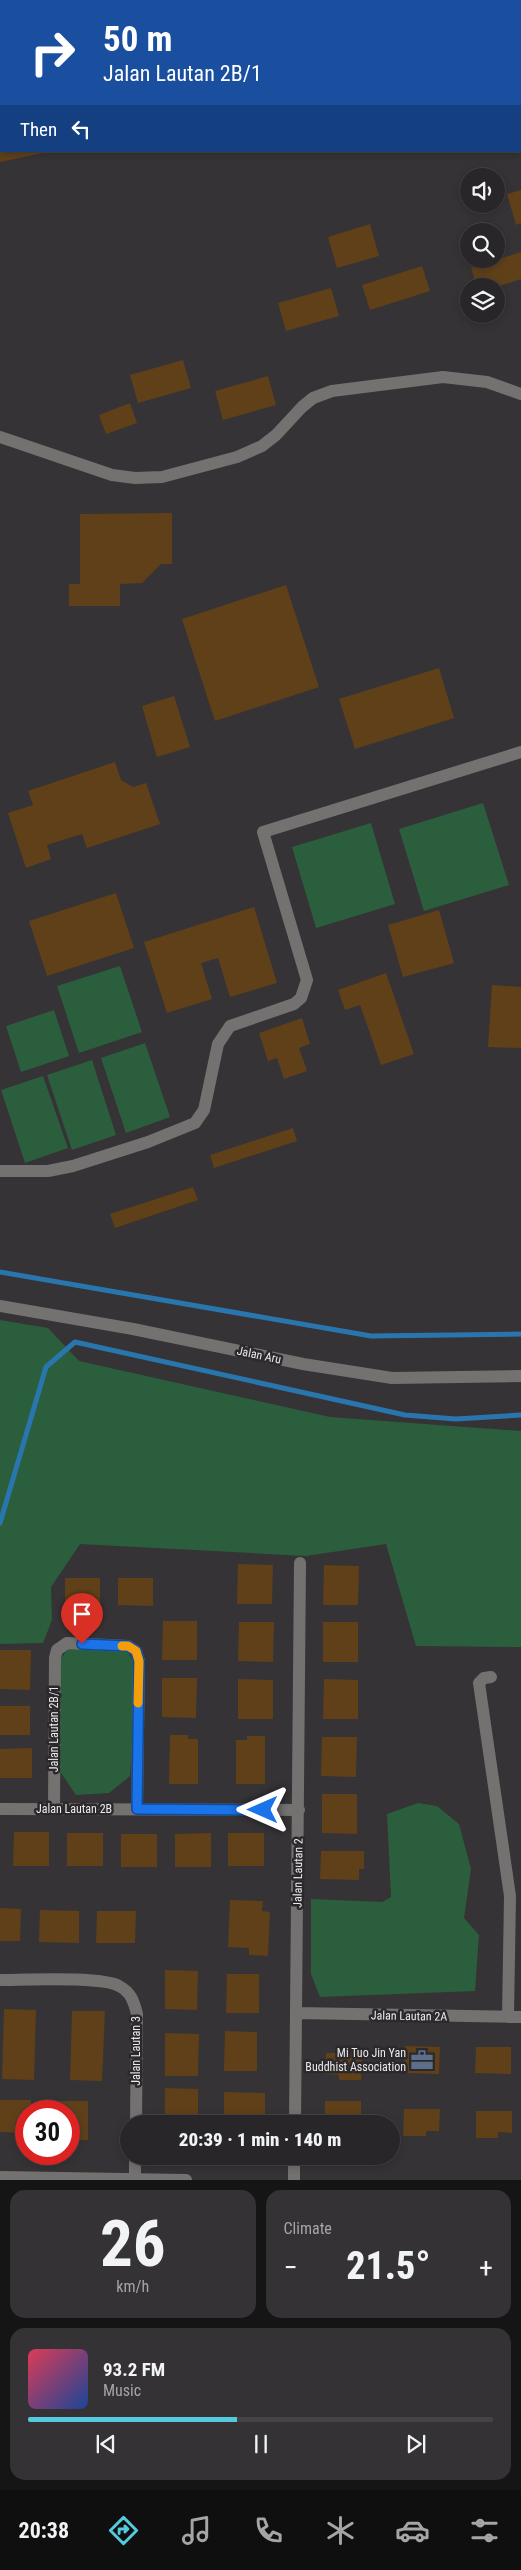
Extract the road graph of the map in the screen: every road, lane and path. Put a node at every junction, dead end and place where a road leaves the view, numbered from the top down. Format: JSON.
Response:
{"nodes":[{"id":1,"x":521,"y":394,"type":"edge"},
{"id":2,"x":0,"y":437,"type":"edge"},
{"id":3,"x":521,"y":752,"type":"edge"},
{"id":4,"x":0,"y":1171,"type":"edge"},
{"id":5,"x":0,"y":1306,"type":"edge"},
{"id":6,"x":521,"y":1376,"type":"edge"},
{"id":7,"x":300,"y":1563,"type":"dead end"},
{"id":8,"x":491,"y":1677,"type":"dead end"},
{"id":9,"x":0,"y":1809,"type":"edge"},
{"id":10,"x":54,"y":1809,"type":"junction"},
{"id":11,"x":137,"y":1809,"type":"junction"},
{"id":12,"x":299,"y":1810,"type":"junction"},
{"id":13,"x":0,"y":1980,"type":"edge"},
{"id":14,"x":296,"y":2013,"type":"junction"},
{"id":15,"x":508,"y":2017,"type":"junction"},
{"id":16,"x":521,"y":2017,"type":"edge"},
{"id":17,"x":136,"y":2115,"type":"edge"},
{"id":18,"x":295,"y":2115,"type":"edge"},
{"id":19,"x":136,"y":2165,"type":"edge"},
{"id":20,"x":294,"y":2165,"type":"edge"},
{"id":21,"x":0,"y":2178,"type":"edge"},
{"id":22,"x":135,"y":2179,"type":"edge"},
{"id":23,"x":186,"y":2180,"type":"edge"},
{"id":24,"x":294,"y":2180,"type":"edge"}],
"edges":[{"from":1,"to":2,"type":"street"},
{"from":3,"to":4,"type":"street"},
{"from":5,"to":6,"type":"street","name":"Jalan Aru"},
{"from":7,"to":12,"type":"street","name":"Jalan Lautan 2"},
{"from":8,"to":15,"type":"street"},
{"from":9,"to":10,"type":"street","name":"Jalan Lautan 2B"},
{"from":10,"to":11,"type":"street","name":"Jalan Lautan 2B"},
{"from":10,"to":11,"type":"street","name":"Jalan Lautan 2B/1"},
{"from":11,"to":12,"type":"street","name":"Jalan Lautan 2B"},
{"from":12,"to":14,"type":"street","name":"Jalan Lautan 2"},
{"from":13,"to":17,"type":"street","name":"Jalan Lautan 3"},
{"from":14,"to":15,"type":"street","name":"Jalan Lautan 2A"},
{"from":14,"to":18,"type":"street","name":"Jalan Lautan 2"},
{"from":15,"to":16,"type":"street","name":"Jalan Lautan 2A"},
{"from":19,"to":22,"type":"street"},
{"from":20,"to":24,"type":"street"},
{"from":21,"to":22,"type":"street"},
{"from":22,"to":23,"type":"street"}]}
